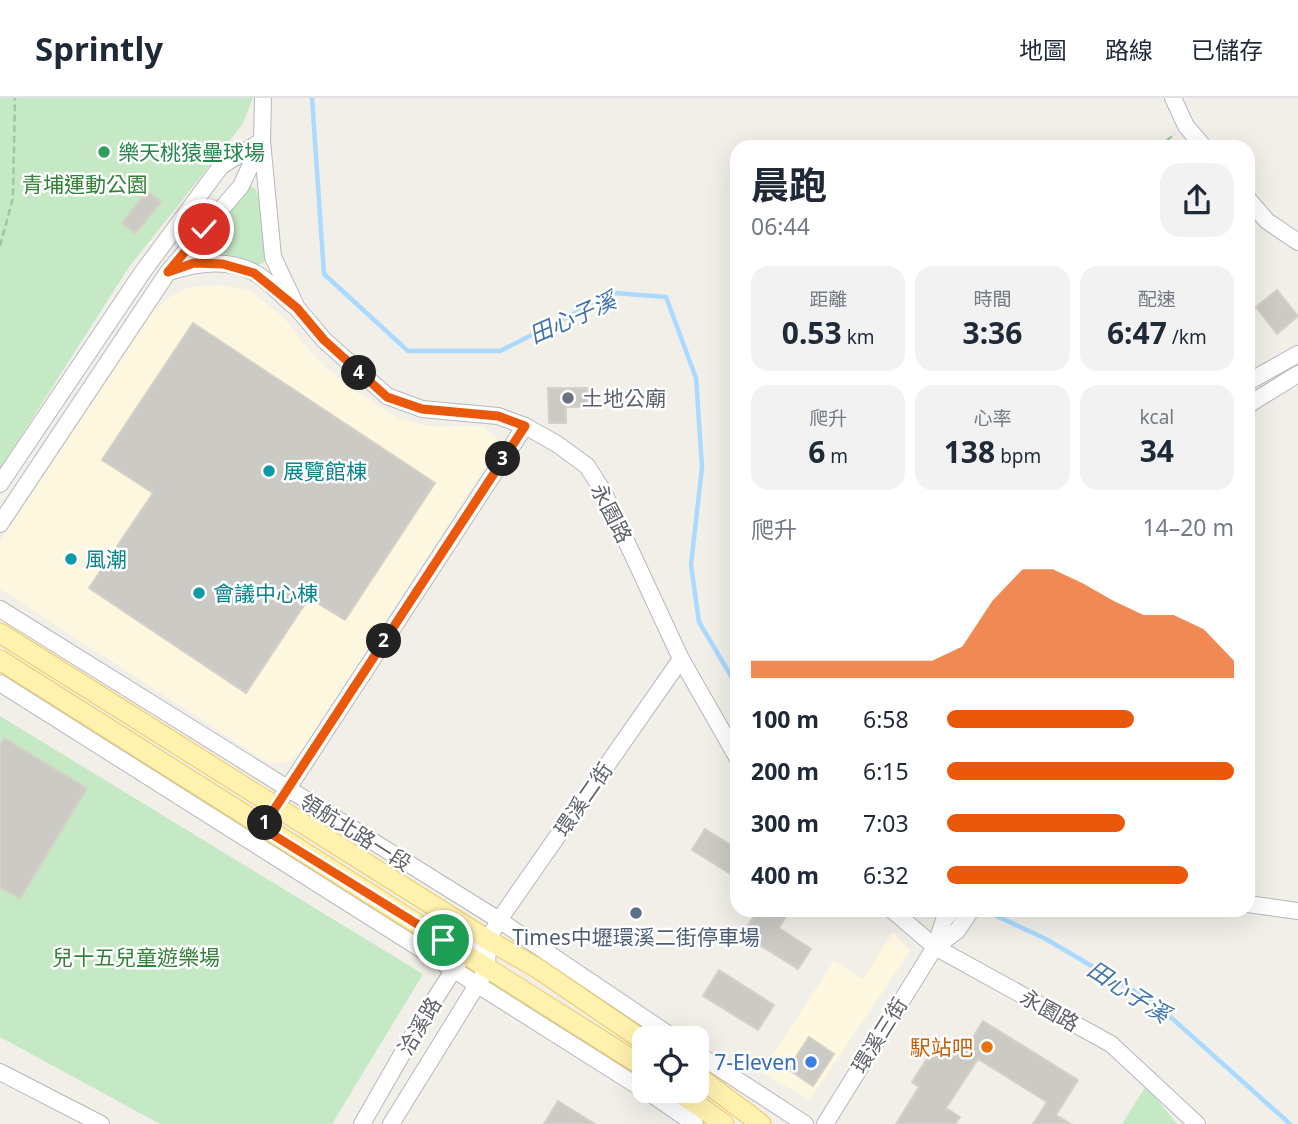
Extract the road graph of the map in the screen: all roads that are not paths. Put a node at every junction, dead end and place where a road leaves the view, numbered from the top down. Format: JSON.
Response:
{"nodes":[{"id":1,"x":263,"y":98,"type":"edge"},
{"id":2,"x":1173,"y":98,"type":"edge"},
{"id":3,"x":1198,"y":140,"type":"edge"},
{"id":4,"x":262,"y":141,"type":"junction"},
{"id":5,"x":1255,"y":207,"type":"edge"},
{"id":6,"x":1298,"y":242,"type":"edge"},
{"id":7,"x":168,"y":272,"type":"junction"},
{"id":8,"x":142,"y":273,"type":"junction"},
{"id":9,"x":297,"y":308,"type":"junction"},
{"id":10,"x":1298,"y":354,"type":"edge"},
{"id":11,"x":1298,"y":374,"type":"edge"},
{"id":12,"x":1255,"y":378,"type":"edge"},
{"id":13,"x":1255,"y":401,"type":"edge"},
{"id":14,"x":525,"y":426,"type":"junction"},
{"id":15,"x":0,"y":484,"type":"edge"},
{"id":16,"x":0,"y":524,"type":"edge"},
{"id":17,"x":0,"y":609,"type":"edge"},
{"id":18,"x":0,"y":633,"type":"edge"},
{"id":19,"x":681,"y":659,"type":"junction"},
{"id":20,"x":0,"y":660,"type":"edge"},
{"id":21,"x":0,"y":683,"type":"edge"},
{"id":22,"x":730,"y":745,"type":"edge"},
{"id":23,"x":287,"y":789,"type":"junction"},
{"id":24,"x":275,"y":807,"type":"junction"},
{"id":25,"x":258,"y":836,"type":"junction"},
{"id":26,"x":1255,"y":905,"type":"edge"},
{"id":27,"x":1298,"y":911,"type":"edge"},
{"id":28,"x":900,"y":917,"type":"edge"},
{"id":29,"x":499,"y":920,"type":"junction"},
{"id":30,"x":951,"y":920,"type":"edge"},
{"id":31,"x":488,"y":940,"type":"junction"},
{"id":32,"x":935,"y":947,"type":"junction"},
{"id":33,"x":459,"y":962,"type":"junction"},
{"id":34,"x":482,"y":977,"type":"junction"},
{"id":35,"x":656,"y":1026,"type":"edge"},
{"id":36,"x":632,"y":1033,"type":"edge"},
{"id":37,"x":632,"y":1060,"type":"edge"},
{"id":38,"x":709,"y":1061,"type":"edge"},
{"id":39,"x":0,"y":1072,"type":"edge"},
{"id":40,"x":632,"y":1081,"type":"edge"},
{"id":41,"x":709,"y":1085,"type":"edge"},
{"id":42,"x":664,"y":1103,"type":"edge"},
{"id":43,"x":695,"y":1103,"type":"edge"},
{"id":44,"x":101,"y":1124,"type":"edge"},
{"id":45,"x":362,"y":1124,"type":"edge"},
{"id":46,"x":390,"y":1124,"type":"edge"},
{"id":47,"x":695,"y":1124,"type":"edge"},
{"id":48,"x":724,"y":1124,"type":"edge"},
{"id":49,"x":761,"y":1124,"type":"edge"},
{"id":50,"x":805,"y":1124,"type":"edge"},
{"id":51,"x":825,"y":1124,"type":"edge"},
{"id":52,"x":1197,"y":1124,"type":"edge"}],
"edges":[{"from":1,"to":4,"type":"street","name":"永園路"},
{"from":2,"to":3,"type":"street"},
{"from":4,"to":7,"type":"street"},
{"from":4,"to":8,"type":"street"},
{"from":4,"to":9,"type":"street","name":"永園路"},
{"from":5,"to":6,"type":"street"},
{"from":7,"to":8,"type":"street"},
{"from":7,"to":9,"type":"street"},
{"from":7,"to":16,"type":"street"},
{"from":8,"to":15,"type":"street"},
{"from":9,"to":14,"type":"street","name":"永園路"},
{"from":10,"to":12,"type":"street"},
{"from":11,"to":13,"type":"street"},
{"from":14,"to":19,"type":"street","name":"永園路"},
{"from":14,"to":23,"type":"street"},
{"from":17,"to":23,"type":"street","name":"領航北路一段"},
{"from":18,"to":24,"type":"main road","name":"領航北路一段"},
{"from":19,"to":22,"type":"street","name":"永園路"},
{"from":19,"to":29,"type":"street","name":"環溪二街"},
{"from":20,"to":25,"type":"main road"},
{"from":21,"to":25,"type":"street"},
{"from":23,"to":24,"type":"street"},
{"from":23,"to":29,"type":"street","name":"領航北路一段"},
{"from":24,"to":25,"type":"street"},
{"from":24,"to":31,"type":"main road","name":"領航北路一段"},
{"from":25,"to":33,"type":"main road"},
{"from":26,"to":27,"type":"street"},
{"from":28,"to":32,"type":"street","name":"永園路"},
{"from":29,"to":31,"type":"street","name":"環溪二街"},
{"from":29,"to":35,"type":"street","name":"領航北路一段"},
{"from":30,"to":32,"type":"street"},
{"from":31,"to":33,"type":"street","name":"洽溪路"},
{"from":31,"to":34,"type":"street","name":"洽溪路"},
{"from":31,"to":36,"type":"main road","name":"領航北路一段"},
{"from":32,"to":51,"type":"street","name":"環溪三街"},
{"from":32,"to":52,"type":"street","name":"永園路"},
{"from":33,"to":34,"type":"main road"},
{"from":33,"to":45,"type":"street","name":"洽溪路"},
{"from":34,"to":37,"type":"main road"},
{"from":34,"to":40,"type":"street"},
{"from":34,"to":46,"type":"street","name":"洽溪路"},
{"from":38,"to":50,"type":"street"},
{"from":39,"to":44,"type":"street"},
{"from":41,"to":49,"type":"main road"},
{"from":42,"to":47,"type":"street"},
{"from":43,"to":48,"type":"main road"}]}
